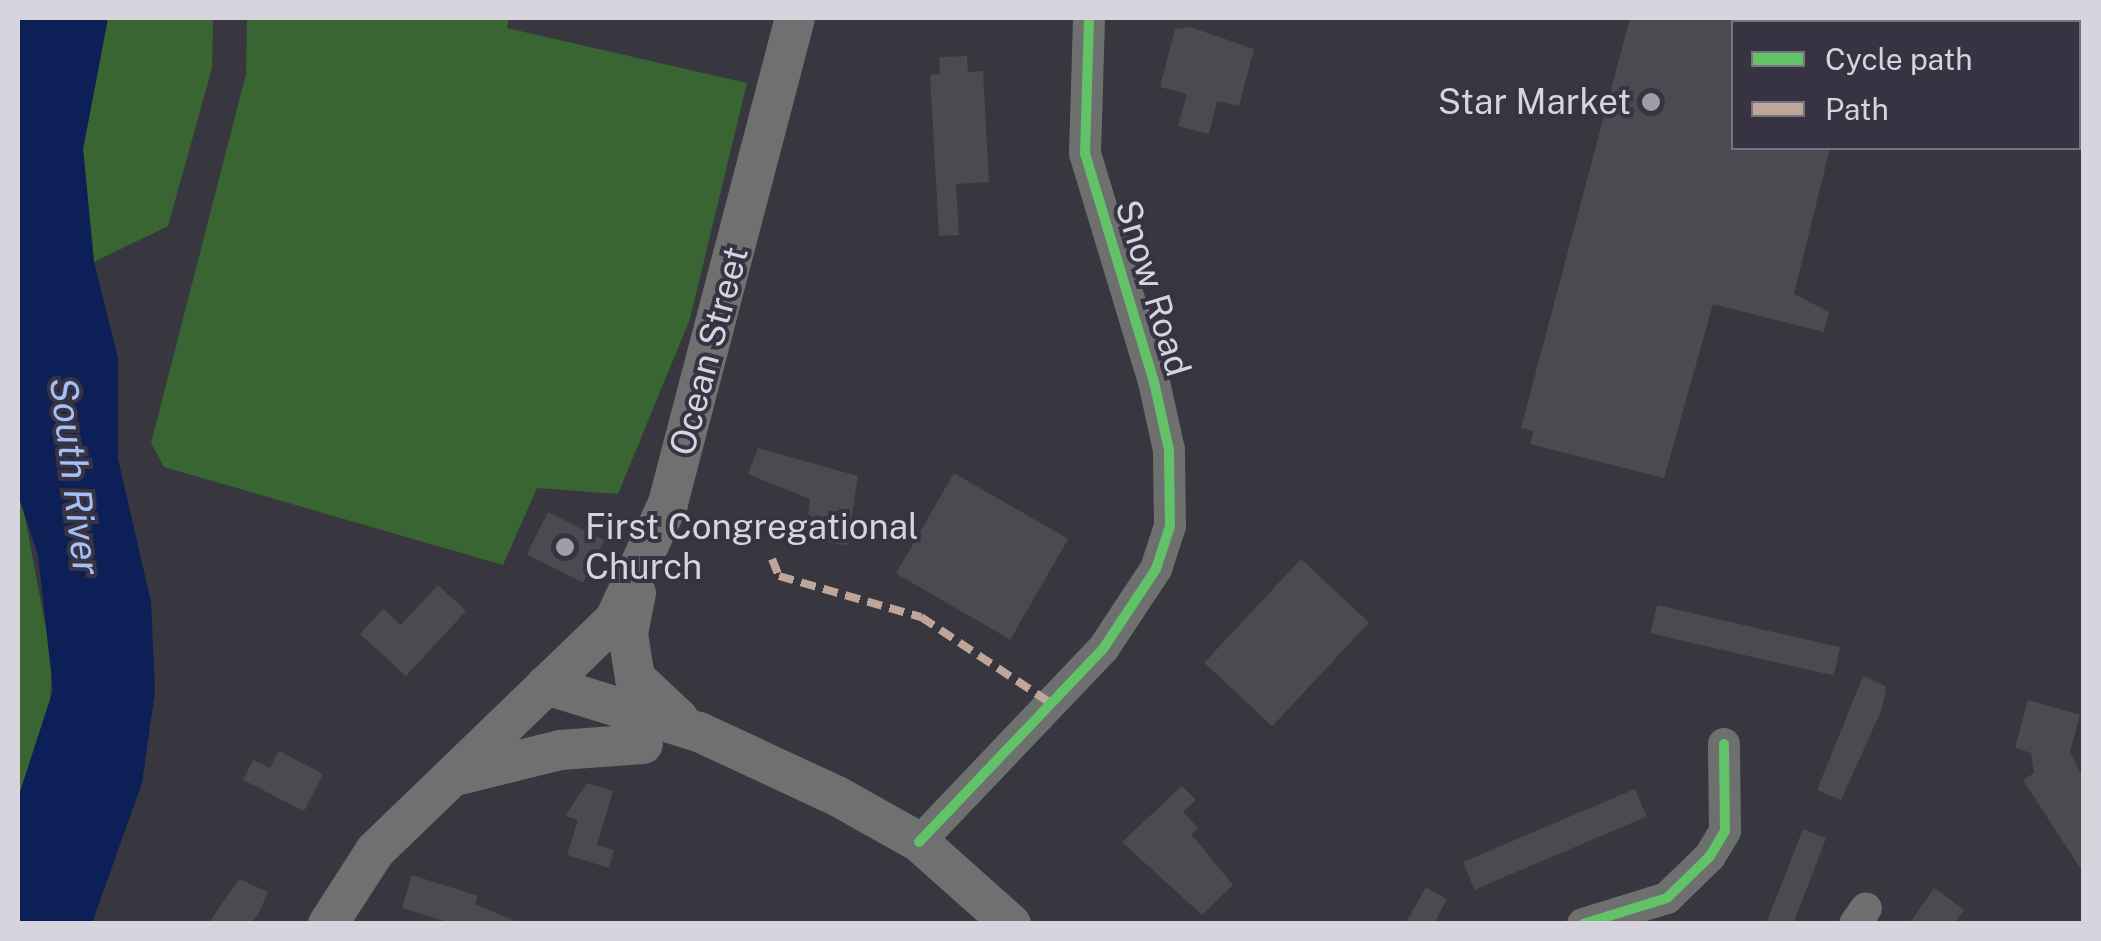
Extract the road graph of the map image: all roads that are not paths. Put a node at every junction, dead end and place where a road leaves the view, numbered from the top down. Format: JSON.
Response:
{"nodes":[{"id":1,"x":795,"y":18,"type":"edge"},
{"id":2,"x":1089,"y":18,"type":"edge"},
{"id":3,"x":654,"y":541,"type":"junction"},
{"id":4,"x":546,"y":685,"type":"junction"},
{"id":5,"x":699,"y":732,"type":"junction"},
{"id":6,"x":643,"y":744,"type":"junction"},
{"id":7,"x":1724,"y":744,"type":"dead end"},
{"id":8,"x":758,"y":760,"type":"junction"},
{"id":9,"x":442,"y":780,"type":"junction"},
{"id":10,"x":919,"y":842,"type":"junction"},
{"id":11,"x":1630,"y":919,"type":"edge"},
{"id":12,"x":328,"y":924,"type":"edge"},
{"id":13,"x":1011,"y":924,"type":"edge"},
{"id":14,"x":1583,"y":924,"type":"edge"}],
"edges":[{"from":1,"to":3,"type":"main road","name":"Ocean Street"},
{"from":2,"to":10,"type":"street","name":"Snow Road"},
{"from":3,"to":4,"type":"main road","name":"Ocean Street"},
{"from":3,"to":5,"type":"main road"},
{"from":4,"to":5,"type":"main road"},
{"from":4,"to":6,"type":"main road"},
{"from":4,"to":9,"type":"main road","name":"Ocean Street"},
{"from":5,"to":8,"type":"main road"},
{"from":6,"to":8,"type":"main road"},
{"from":6,"to":9,"type":"main road"},
{"from":7,"to":11,"type":"street"},
{"from":8,"to":10,"type":"main road"},
{"from":9,"to":12,"type":"main road","name":"Ocean Street"},
{"from":10,"to":13,"type":"main road"},
{"from":11,"to":14,"type":"street"}]}
